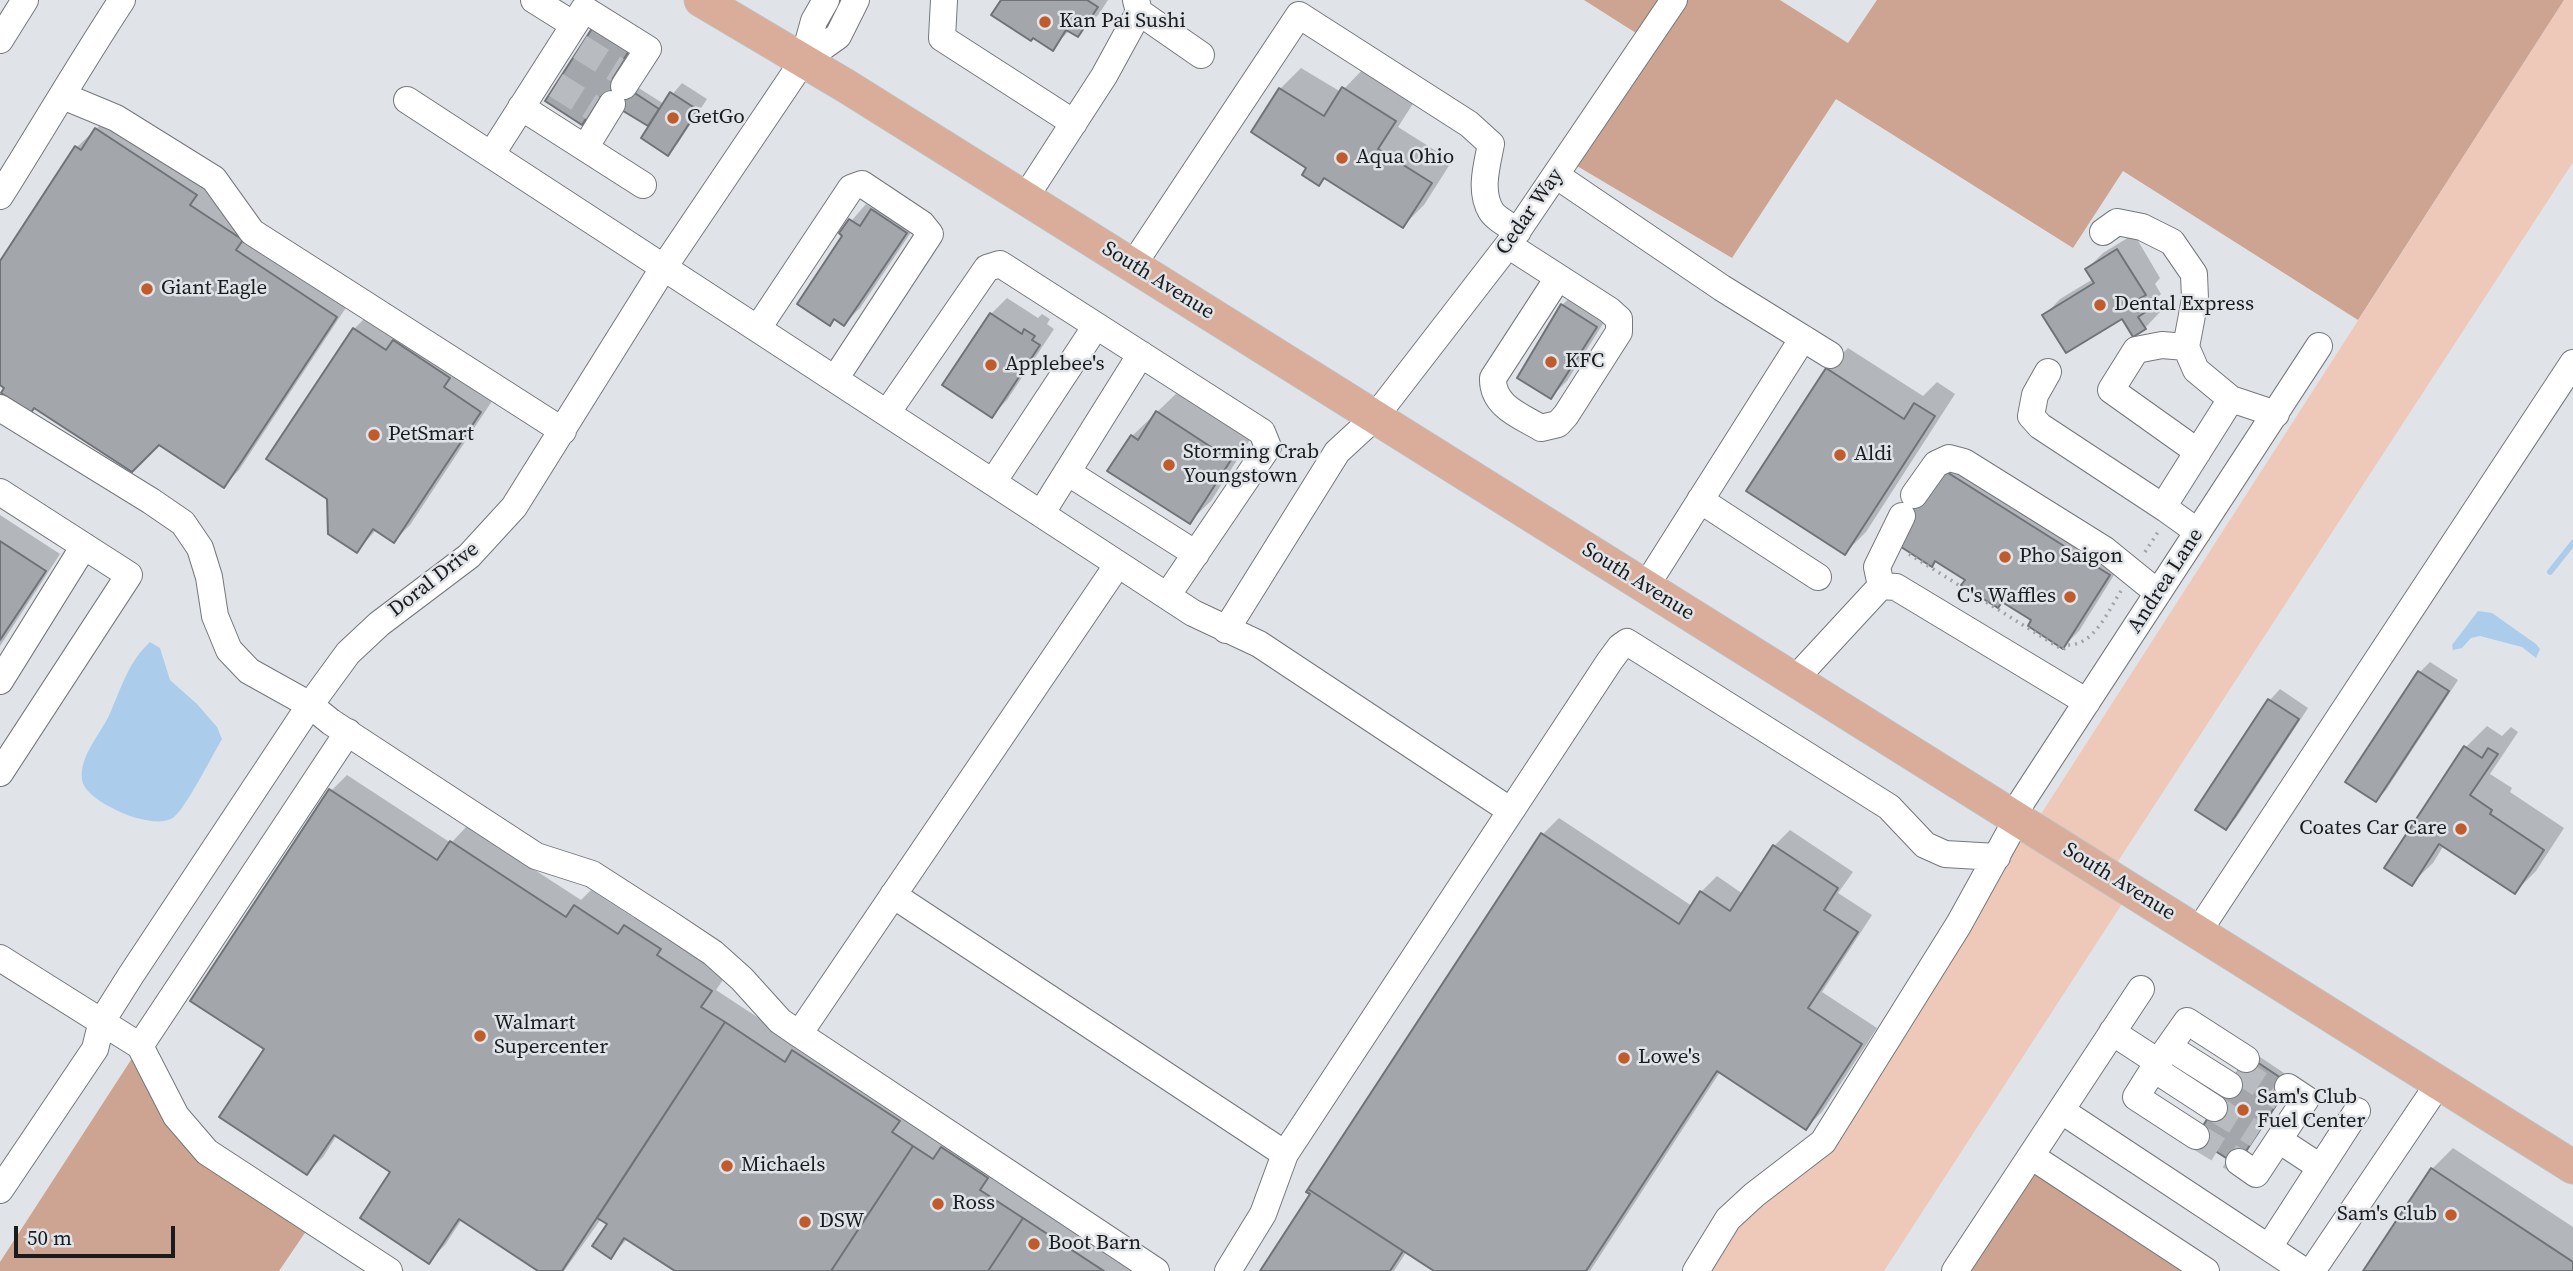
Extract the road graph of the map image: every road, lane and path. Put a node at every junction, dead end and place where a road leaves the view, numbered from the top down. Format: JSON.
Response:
{"nodes":[{"id":1,"x":25,"y":0,"type":"edge"},
{"id":2,"x":122,"y":0,"type":"edge"},
{"id":3,"x":534,"y":0,"type":"edge"},
{"id":4,"x":826,"y":0,"type":"edge"},
{"id":5,"x":856,"y":0,"type":"edge"},
{"id":6,"x":944,"y":0,"type":"edge"},
{"id":7,"x":1674,"y":0,"type":"edge"},
{"id":8,"x":708,"y":2,"type":"edge"},
{"id":9,"x":1138,"y":6,"type":"edge"},
{"id":10,"x":573,"y":37,"type":"junction"},
{"id":11,"x":0,"y":40,"type":"edge"},
{"id":12,"x":1201,"y":55,"type":"dead end"},
{"id":13,"x":803,"y":61,"type":"junction"},
{"id":14,"x":63,"y":96,"type":"junction"},
{"id":15,"x":407,"y":100,"type":"dead end"},
{"id":16,"x":521,"y":107,"type":"junction"},
{"id":17,"x":1074,"y":122,"type":"junction"},
{"id":18,"x":584,"y":148,"type":"junction"},
{"id":19,"x":491,"y":155,"type":"junction"},
{"id":20,"x":1557,"y":176,"type":"junction"},
{"id":21,"x":643,"y":185,"type":"dead end"},
{"id":22,"x":0,"y":196,"type":"edge"},
{"id":23,"x":1025,"y":198,"type":"junction"},
{"id":24,"x":2103,"y":232,"type":"dead end"},
{"id":25,"x":1513,"y":238,"type":"junction"},
{"id":26,"x":1133,"y":265,"type":"junction"},
{"id":27,"x":664,"y":267,"type":"junction"},
{"id":28,"x":1558,"y":278,"type":"junction"},
{"id":29,"x":1096,"y":326,"type":"junction"},
{"id":30,"x":758,"y":328,"type":"junction"},
{"id":31,"x":1802,"y":338,"type":"junction"},
{"id":32,"x":2319,"y":346,"type":"dead end"},
{"id":33,"x":2186,"y":347,"type":"junction"},
{"id":34,"x":1141,"y":354,"type":"junction"},
{"id":35,"x":1830,"y":355,"type":"dead end"},
{"id":36,"x":2573,"y":363,"type":"edge"},
{"id":37,"x":2048,"y":372,"type":"dead end"},
{"id":38,"x":835,"y":379,"type":"junction"},
{"id":39,"x":2231,"y":400,"type":"junction"},
{"id":40,"x":0,"y":408,"type":"edge"},
{"id":41,"x":887,"y":413,"type":"junction"},
{"id":42,"x":2276,"y":414,"type":"junction"},
{"id":43,"x":1375,"y":416,"type":"junction"},
{"id":44,"x":563,"y":431,"type":"junction"},
{"id":45,"x":2198,"y":452,"type":"junction"},
{"id":46,"x":1067,"y":472,"type":"junction"},
{"id":47,"x":993,"y":482,"type":"junction"},
{"id":48,"x":0,"y":492,"type":"edge"},
{"id":49,"x":1700,"y":500,"type":"junction"},
{"id":50,"x":2168,"y":510,"type":"junction"},
{"id":51,"x":1041,"y":514,"type":"junction"},
{"id":52,"x":2198,"y":532,"type":"junction"},
{"id":53,"x":1889,"y":541,"type":"junction"},
{"id":54,"x":85,"y":547,"type":"junction"},
{"id":55,"x":1196,"y":554,"type":"junction"},
{"id":56,"x":1118,"y":564,"type":"junction"},
{"id":57,"x":2133,"y":572,"type":"junction"},
{"id":58,"x":1818,"y":577,"type":"dead end"},
{"id":59,"x":1646,"y":586,"type":"junction"},
{"id":60,"x":1881,"y":586,"type":"junction"},
{"id":61,"x":2158,"y":593,"type":"junction"},
{"id":62,"x":1167,"y":596,"type":"junction"},
{"id":63,"x":1226,"y":630,"type":"junction"},
{"id":64,"x":1795,"y":679,"type":"junction"},
{"id":65,"x":0,"y":681,"type":"edge"},
{"id":66,"x":2087,"y":702,"type":"junction"},
{"id":67,"x":310,"y":705,"type":"junction"},
{"id":68,"x":348,"y":732,"type":"junction"},
{"id":69,"x":0,"y":773,"type":"edge"},
{"id":70,"x":1511,"y":811,"type":"junction"},
{"id":71,"x":2015,"y":817,"type":"junction"},
{"id":72,"x":1997,"y":857,"type":"junction"},
{"id":73,"x":893,"y":895,"type":"junction"},
{"id":74,"x":2198,"y":932,"type":"junction"},
{"id":75,"x":0,"y":958,"type":"edge"},
{"id":76,"x":2141,"y":989,"type":"dead end"},
{"id":77,"x":102,"y":1021,"type":"junction"},
{"id":78,"x":2112,"y":1032,"type":"junction"},
{"id":79,"x":799,"y":1034,"type":"junction"},
{"id":80,"x":140,"y":1046,"type":"junction"},
{"id":81,"x":2161,"y":1059,"type":"junction"},
{"id":82,"x":2238,"y":1072,"type":"tunnel mouth"},
{"id":83,"x":2439,"y":1083,"type":"junction"},
{"id":84,"x":2062,"y":1111,"type":"junction"},
{"id":85,"x":2357,"y":1111,"type":"dead end"},
{"id":86,"x":2205,"y":1122,"type":"tunnel mouth"},
{"id":87,"x":2272,"y":1130,"type":"tunnel mouth"},
{"id":88,"x":1285,"y":1154,"type":"junction"},
{"id":89,"x":2031,"y":1156,"type":"junction"},
{"id":90,"x":2571,"y":1160,"type":"edge"},
{"id":91,"x":2320,"y":1167,"type":"junction"},
{"id":92,"x":0,"y":1190,"type":"edge"},
{"id":93,"x":2269,"y":1247,"type":"junction"},
{"id":94,"x":1962,"y":1269,"type":"edge"},
{"id":95,"x":388,"y":1271,"type":"edge"},
{"id":96,"x":1156,"y":1271,"type":"edge"},
{"id":97,"x":1228,"y":1271,"type":"edge"},
{"id":98,"x":1696,"y":1271,"type":"edge"},
{"id":99,"x":2206,"y":1271,"type":"edge"},
{"id":100,"x":2304,"y":1271,"type":"edge"},
{"id":101,"x":2312,"y":1271,"type":"edge"}],
"edges":[{"from":1,"to":11,"type":"street"},
{"from":2,"to":14,"type":"street"},
{"from":3,"to":10,"type":"street"},
{"from":4,"to":13,"type":"street"},
{"from":5,"to":13,"type":"street"},
{"from":6,"to":17,"type":"street"},
{"from":7,"to":20,"type":"street","name":"Cedar Way"},
{"from":8,"to":13,"type":"main road","name":"South Avenue"},
{"from":9,"to":12,"type":"street"},
{"from":9,"to":17,"type":"street"},
{"from":10,"to":16,"type":"street"},
{"from":10,"to":18,"type":"street"},
{"from":13,"to":23,"type":"main road","name":"South Avenue"},
{"from":13,"to":27,"type":"street","name":"Doral Drive"},
{"from":14,"to":22,"type":"street"},
{"from":14,"to":44,"type":"street"},
{"from":15,"to":19,"type":"street"},
{"from":16,"to":18,"type":"street"},
{"from":16,"to":19,"type":"street"},
{"from":17,"to":23,"type":"street"},
{"from":18,"to":21,"type":"street"},
{"from":19,"to":27,"type":"street"},
{"from":20,"to":25,"type":"street","name":"Cedar Way"},
{"from":20,"to":31,"type":"street"},
{"from":23,"to":26,"type":"main road","name":"South Avenue"},
{"from":24,"to":33,"type":"street"},
{"from":25,"to":26,"type":"street"},
{"from":25,"to":28,"type":"street"},
{"from":25,"to":43,"type":"street","name":"Cedar Way"},
{"from":26,"to":43,"type":"main road","name":"South Avenue"},
{"from":27,"to":30,"type":"street"},
{"from":27,"to":44,"type":"street","name":"Doral Drive"},
{"from":28,"to":28,"type":"street"},
{"from":29,"to":34,"type":"street"},
{"from":29,"to":41,"type":"street"},
{"from":29,"to":47,"type":"street"},
{"from":30,"to":38,"type":"street"},
{"from":30,"to":38,"type":"street"},
{"from":31,"to":35,"type":"street"},
{"from":31,"to":49,"type":"street"},
{"from":32,"to":42,"type":"street","name":"Andrea Lane"},
{"from":33,"to":39,"type":"street"},
{"from":33,"to":45,"type":"street"},
{"from":34,"to":46,"type":"street"},
{"from":34,"to":55,"type":"street"},
{"from":36,"to":74,"type":"street"},
{"from":37,"to":50,"type":"street"},
{"from":38,"to":41,"type":"street"},
{"from":39,"to":42,"type":"street"},
{"from":39,"to":45,"type":"street"},
{"from":40,"to":67,"type":"street"},
{"from":41,"to":47,"type":"street"},
{"from":42,"to":52,"type":"street","name":"Andrea Lane"},
{"from":43,"to":59,"type":"main road","name":"South Avenue"},
{"from":43,"to":63,"type":"street","name":"Cedar Way"},
{"from":44,"to":67,"type":"street","name":"Doral Drive"},
{"from":45,"to":50,"type":"street"},
{"from":46,"to":51,"type":"street"},
{"from":46,"to":55,"type":"street"},
{"from":47,"to":51,"type":"street"},
{"from":48,"to":54,"type":"street"},
{"from":49,"to":58,"type":"street"},
{"from":49,"to":59,"type":"street"},
{"from":50,"to":52,"type":"street"},
{"from":50,"to":57,"type":"path"},
{"from":51,"to":56,"type":"street"},
{"from":52,"to":61,"type":"street","name":"Andrea Lane"},
{"from":53,"to":57,"type":"path"},
{"from":53,"to":57,"type":"street"},
{"from":53,"to":60,"type":"street"},
{"from":54,"to":65,"type":"street"},
{"from":54,"to":69,"type":"street"},
{"from":55,"to":62,"type":"street"},
{"from":56,"to":62,"type":"street"},
{"from":56,"to":73,"type":"street"},
{"from":57,"to":61,"type":"street"},
{"from":59,"to":64,"type":"main road","name":"South Avenue"},
{"from":60,"to":64,"type":"street"},
{"from":60,"to":66,"type":"street"},
{"from":61,"to":66,"type":"street","name":"Andrea Lane"},
{"from":62,"to":63,"type":"street"},
{"from":63,"to":70,"type":"street"},
{"from":64,"to":71,"type":"main road","name":"South Avenue"},
{"from":66,"to":71,"type":"street","name":"Andrea Lane"},
{"from":67,"to":68,"type":"street"},
{"from":67,"to":77,"type":"street","name":"Doral Drive"},
{"from":68,"to":79,"type":"street"},
{"from":68,"to":80,"type":"street"},
{"from":70,"to":72,"type":"street"},
{"from":70,"to":88,"type":"street"},
{"from":71,"to":72,"type":"street","name":"Andrea Lane"},
{"from":71,"to":74,"type":"main road","name":"South Avenue"},
{"from":72,"to":98,"type":"street","name":"Andrea Lane"},
{"from":73,"to":79,"type":"street"},
{"from":73,"to":88,"type":"street"},
{"from":74,"to":83,"type":"main road","name":"South Avenue"},
{"from":75,"to":77,"type":"street"},
{"from":76,"to":78,"type":"street"},
{"from":77,"to":80,"type":"street"},
{"from":77,"to":92,"type":"street","name":"Doral Drive"},
{"from":78,"to":81,"type":"street"},
{"from":78,"to":84,"type":"street"},
{"from":79,"to":96,"type":"street"},
{"from":80,"to":95,"type":"street"},
{"from":81,"to":82,"type":"street"},
{"from":81,"to":86,"type":"street"},
{"from":83,"to":90,"type":"main road","name":"South Avenue"},
{"from":83,"to":101,"type":"street"},
{"from":84,"to":89,"type":"street"},
{"from":84,"to":93,"type":"street"},
{"from":85,"to":91,"type":"street"},
{"from":87,"to":91,"type":"street"},
{"from":88,"to":97,"type":"street"},
{"from":89,"to":94,"type":"street"},
{"from":89,"to":99,"type":"street"},
{"from":91,"to":93,"type":"street"},
{"from":93,"to":100,"type":"street"}]}
